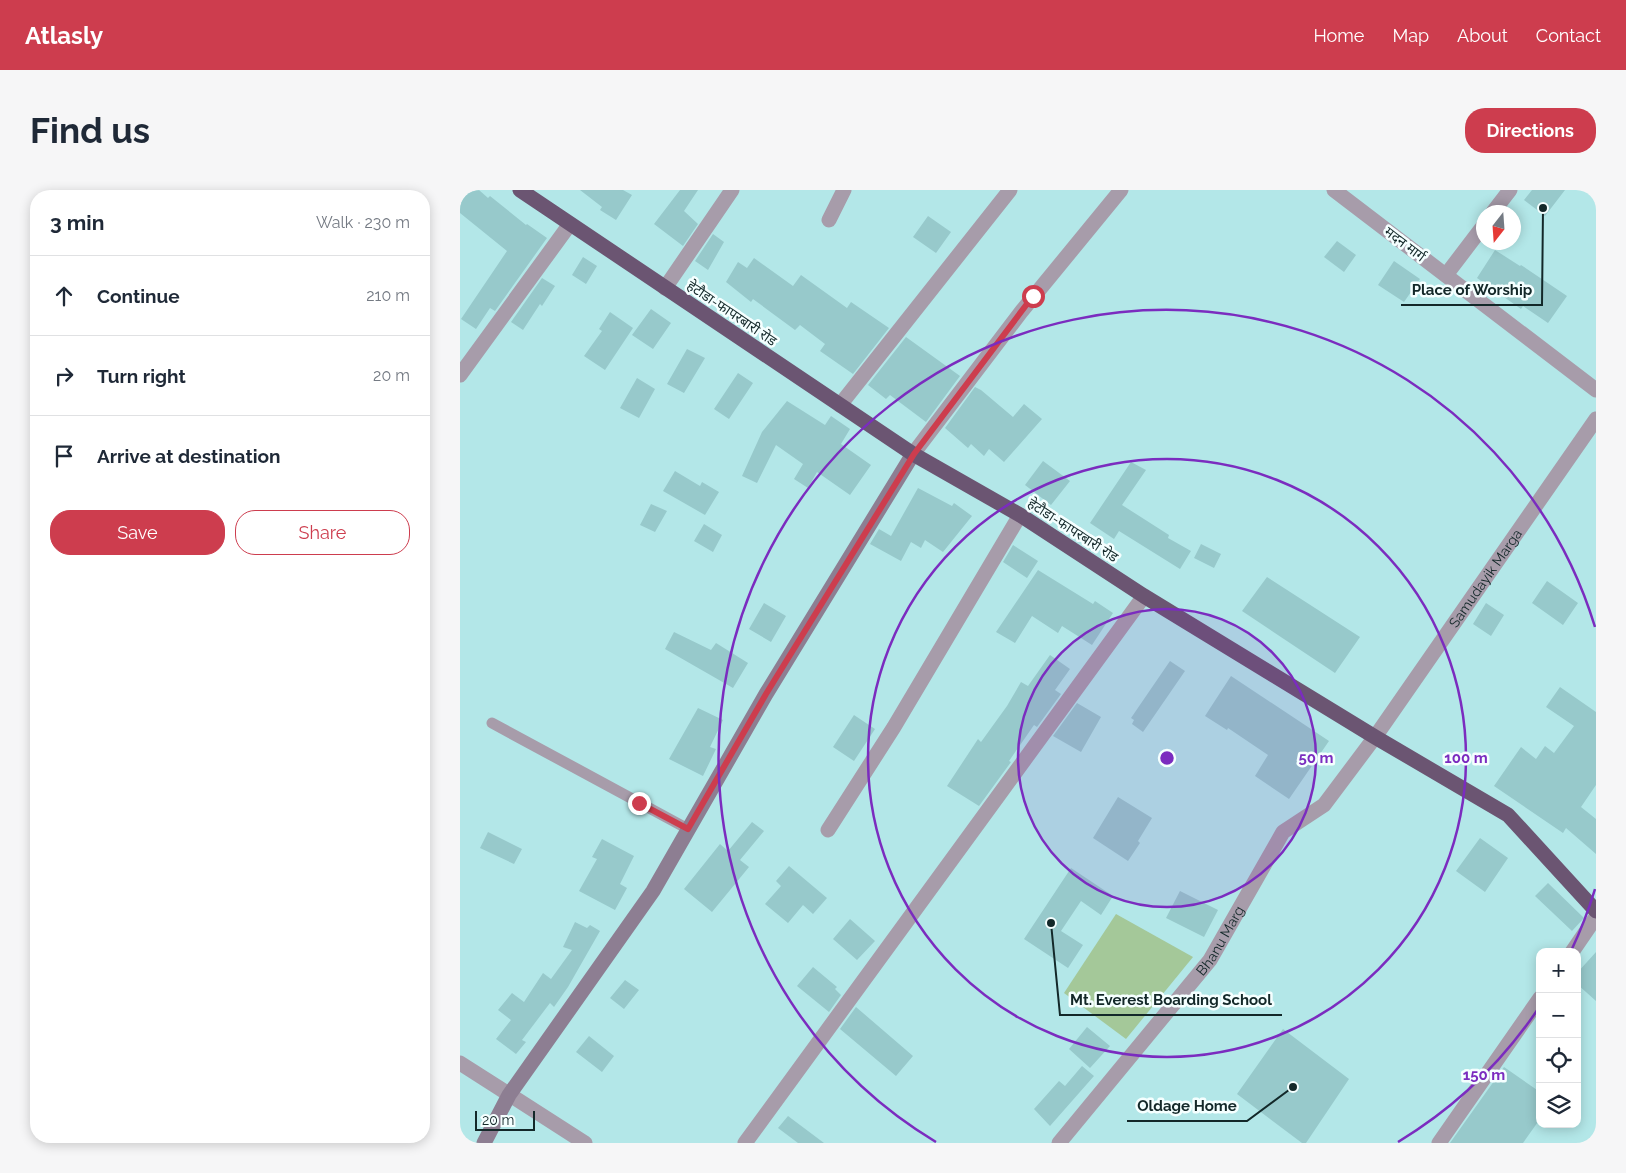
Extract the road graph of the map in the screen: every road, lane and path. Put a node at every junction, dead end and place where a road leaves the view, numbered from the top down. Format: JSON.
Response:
{"nodes":[{"id":1,"x":520,"y":190,"type":"edge"},
{"id":2,"x":732,"y":190,"type":"edge"},
{"id":3,"x":844,"y":190,"type":"edge"},
{"id":4,"x":1010,"y":190,"type":"edge"},
{"id":5,"x":1121,"y":190,"type":"edge"},
{"id":6,"x":1334,"y":190,"type":"edge"},
{"id":7,"x":1510,"y":190,"type":"edge"},
{"id":8,"x":1498,"y":205,"type":"edge"},
{"id":9,"x":829,"y":220,"type":"dead end"},
{"id":10,"x":570,"y":224,"type":"junction"},
{"id":11,"x":1476,"y":236,"type":"edge"},
{"id":12,"x":1446,"y":275,"type":"junction"},
{"id":13,"x":665,"y":288,"type":"junction"},
{"id":14,"x":460,"y":375,"type":"edge"},
{"id":15,"x":1596,"y":390,"type":"edge"},
{"id":16,"x":840,"y":405,"type":"junction"},
{"id":17,"x":1596,"y":420,"type":"edge"},
{"id":18,"x":914,"y":454,"type":"junction"},
{"id":19,"x":1020,"y":515,"type":"junction"},
{"id":20,"x":1144,"y":596,"type":"junction"},
{"id":21,"x":492,"y":724,"type":"dead end"},
{"id":22,"x":1375,"y":737,"type":"junction"},
{"id":23,"x":688,"y":829,"type":"junction"},
{"id":24,"x":828,"y":830,"type":"dead end"},
{"id":25,"x":1596,"y":911,"type":"edge"},
{"id":26,"x":1596,"y":916,"type":"edge"},
{"id":27,"x":1575,"y":948,"type":"edge"},
{"id":28,"x":1536,"y":1004,"type":"edge"},
{"id":29,"x":460,"y":1062,"type":"edge"},
{"id":30,"x":509,"y":1094,"type":"junction"},
{"id":31,"x":484,"y":1143,"type":"edge"},
{"id":32,"x":585,"y":1143,"type":"edge"},
{"id":33,"x":745,"y":1143,"type":"edge"},
{"id":34,"x":1058,"y":1143,"type":"edge"},
{"id":35,"x":1439,"y":1143,"type":"edge"}],
"edges":[{"from":1,"to":10,"type":"highway","name":"हेटौडा-फापरबारी रोड"},
{"from":2,"to":13,"type":"street"},
{"from":3,"to":9,"type":"street"},
{"from":4,"to":16,"type":"street"},
{"from":5,"to":18,"type":"street"},
{"from":6,"to":12,"type":"street","name":"मदन मार्ग"},
{"from":7,"to":8,"type":"street"},
{"from":10,"to":13,"type":"highway","name":"हेटौडा-फापरबारी रोड"},
{"from":10,"to":14,"type":"street"},
{"from":11,"to":12,"type":"street"},
{"from":12,"to":15,"type":"street","name":"मदन मार्ग"},
{"from":13,"to":16,"type":"highway","name":"हेटौडा-फापरबारी रोड"},
{"from":16,"to":18,"type":"highway","name":"हेटौडा-फापरबारी रोड"},
{"from":17,"to":22,"type":"street","name":"Samudayik Marga"},
{"from":18,"to":19,"type":"highway","name":"हेटौडा-फापरबारी रोड"},
{"from":18,"to":23,"type":"main road"},
{"from":19,"to":20,"type":"highway","name":"हेटौडा-फापरबारी रोड"},
{"from":19,"to":24,"type":"street"},
{"from":20,"to":22,"type":"highway","name":"हेटौडा-फापरबारी रोड"},
{"from":20,"to":33,"type":"street"},
{"from":21,"to":23,"type":"lane"},
{"from":22,"to":25,"type":"highway","name":"हेटौडा-फापरबारी रोड"},
{"from":22,"to":34,"type":"street","name":"Bhanu Marg"},
{"from":23,"to":30,"type":"main road"},
{"from":26,"to":27,"type":"street"},
{"from":28,"to":35,"type":"street"},
{"from":29,"to":30,"type":"street"},
{"from":30,"to":31,"type":"main road"},
{"from":30,"to":32,"type":"street"}]}
